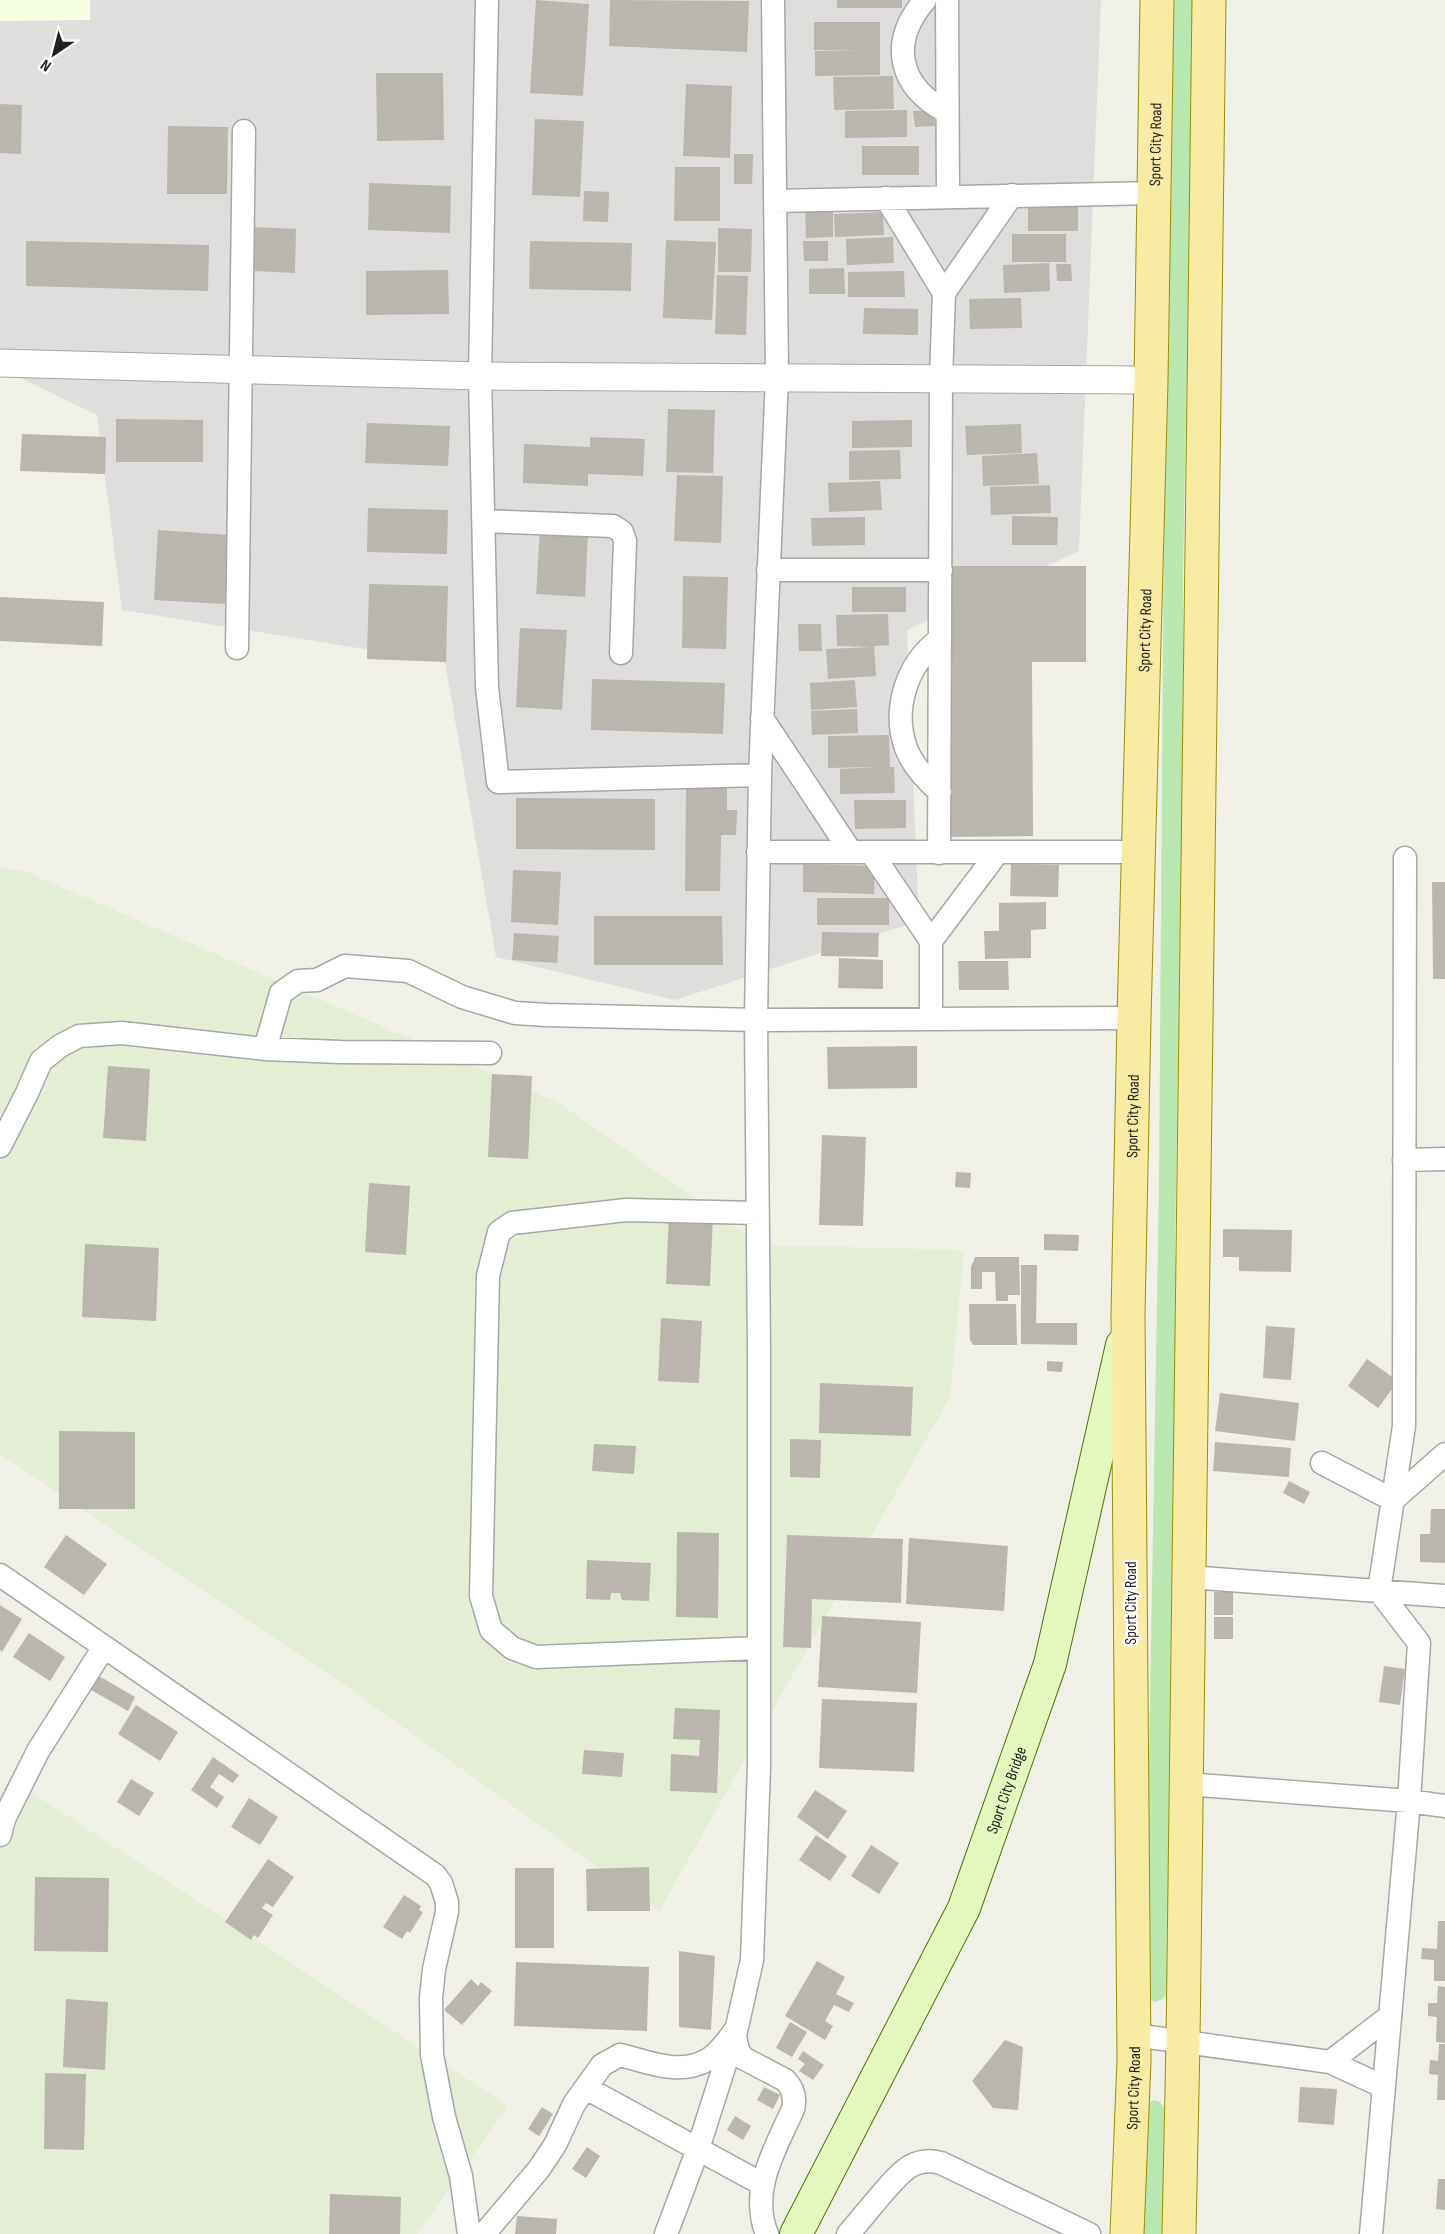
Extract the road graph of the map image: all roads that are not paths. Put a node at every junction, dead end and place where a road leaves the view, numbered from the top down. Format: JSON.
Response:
{"nodes":[{"id":1,"x":487,"y":0,"type":"edge"},
{"id":2,"x":773,"y":0,"type":"edge"},
{"id":3,"x":925,"y":0,"type":"edge"},
{"id":4,"x":946,"y":0,"type":"edge"},
{"id":5,"x":1157,"y":0,"type":"edge"},
{"id":6,"x":1209,"y":0,"type":"edge"},
{"id":7,"x":948,"y":112,"type":"junction"},
{"id":8,"x":244,"y":131,"type":"dead end"},
{"id":9,"x":1154,"y":193,"type":"junction"},
{"id":10,"x":1012,"y":195,"type":"junction"},
{"id":11,"x":948,"y":196,"type":"junction"},
{"id":12,"x":886,"y":198,"type":"junction"},
{"id":13,"x":775,"y":201,"type":"junction"},
{"id":14,"x":944,"y":293,"type":"junction"},
{"id":15,"x":0,"y":363,"type":"edge"},
{"id":16,"x":242,"y":369,"type":"junction"},
{"id":17,"x":480,"y":376,"type":"junction"},
{"id":18,"x":777,"y":377,"type":"junction"},
{"id":19,"x":941,"y":379,"type":"junction"},
{"id":20,"x":1151,"y":380,"type":"junction"},
{"id":21,"x":484,"y":521,"type":"junction"},
{"id":22,"x":768,"y":570,"type":"junction"},
{"id":23,"x":940,"y":570,"type":"junction"},
{"id":24,"x":940,"y":639,"type":"junction"},
{"id":25,"x":237,"y":648,"type":"dead end"},
{"id":26,"x":621,"y":653,"type":"dead end"},
{"id":27,"x":762,"y":718,"type":"junction"},
{"id":28,"x":760,"y":775,"type":"junction"},
{"id":29,"x":940,"y":792,"type":"junction"},
{"id":30,"x":758,"y":852,"type":"junction"},
{"id":31,"x":861,"y":852,"type":"junction"},
{"id":32,"x":998,"y":852,"type":"junction"},
{"id":33,"x":1138,"y":852,"type":"junction"},
{"id":34,"x":939,"y":853,"type":"junction"},
{"id":35,"x":1405,"y":858,"type":"dead end"},
{"id":36,"x":931,"y":941,"type":"junction"},
{"id":37,"x":1134,"y":1018,"type":"junction"},
{"id":38,"x":931,"y":1019,"type":"junction"},
{"id":39,"x":756,"y":1020,"type":"junction"},
{"id":40,"x":265,"y":1049,"type":"junction"},
{"id":41,"x":490,"y":1053,"type":"dead end"},
{"id":42,"x":0,"y":1146,"type":"edge"},
{"id":43,"x":1445,"y":1159,"type":"edge"},
{"id":44,"x":1404,"y":1160,"type":"junction"},
{"id":45,"x":758,"y":1213,"type":"junction"},
{"id":46,"x":1128,"y":1315,"type":"junction"},
{"id":47,"x":1445,"y":1455,"type":"edge"},
{"id":48,"x":1322,"y":1463,"type":"dead end"},
{"id":49,"x":1393,"y":1500,"type":"junction"},
{"id":50,"x":0,"y":1575,"type":"edge"},
{"id":51,"x":1189,"y":1577,"type":"junction"},
{"id":52,"x":1379,"y":1591,"type":"junction"},
{"id":53,"x":1445,"y":1596,"type":"edge"},
{"id":54,"x":104,"y":1647,"type":"junction"},
{"id":55,"x":759,"y":1648,"type":"junction"},
{"id":56,"x":1186,"y":1784,"type":"junction"},
{"id":57,"x":1409,"y":1801,"type":"junction"},
{"id":58,"x":1445,"y":1806,"type":"edge"},
{"id":59,"x":0,"y":1835,"type":"edge"},
{"id":60,"x":1390,"y":2016,"type":"junction"},
{"id":61,"x":736,"y":2029,"type":"junction"},
{"id":62,"x":1134,"y":2035,"type":"junction"},
{"id":63,"x":1183,"y":2042,"type":"junction"},
{"id":64,"x":1330,"y":2062,"type":"junction"},
{"id":65,"x":1384,"y":2087,"type":"junction"},
{"id":66,"x":586,"y":2088,"type":"junction"},
{"id":67,"x":698,"y":2149,"type":"junction"},
{"id":68,"x":762,"y":2184,"type":"junction"},
{"id":69,"x":799,"y":2228,"type":"edge"},
{"id":70,"x":469,"y":2234,"type":"edge"},
{"id":71,"x":484,"y":2234,"type":"edge"},
{"id":72,"x":666,"y":2234,"type":"edge"},
{"id":73,"x":767,"y":2234,"type":"edge"},
{"id":74,"x":848,"y":2234,"type":"edge"},
{"id":75,"x":1089,"y":2234,"type":"edge"},
{"id":76,"x":1127,"y":2234,"type":"edge"},
{"id":77,"x":1179,"y":2234,"type":"edge"},
{"id":78,"x":1371,"y":2234,"type":"edge"}],
"edges":[{"from":1,"to":17,"type":"street"},
{"from":2,"to":13,"type":"street"},
{"from":3,"to":7,"type":"street"},
{"from":4,"to":7,"type":"street"},
{"from":5,"to":9,"type":"main road","name":"Sport City Road"},
{"from":6,"to":51,"type":"main road"},
{"from":7,"to":11,"type":"street"},
{"from":8,"to":16,"type":"street"},
{"from":9,"to":10,"type":"street"},
{"from":9,"to":20,"type":"main road","name":"Sport City Road"},
{"from":10,"to":11,"type":"street"},
{"from":10,"to":14,"type":"street"},
{"from":11,"to":12,"type":"street"},
{"from":12,"to":13,"type":"street"},
{"from":12,"to":14,"type":"street"},
{"from":13,"to":18,"type":"street"},
{"from":14,"to":19,"type":"street"},
{"from":15,"to":16,"type":"street"},
{"from":16,"to":17,"type":"street"},
{"from":16,"to":25,"type":"street"},
{"from":17,"to":18,"type":"street"},
{"from":17,"to":21,"type":"street"},
{"from":18,"to":19,"type":"street"},
{"from":18,"to":22,"type":"street"},
{"from":19,"to":20,"type":"street"},
{"from":19,"to":23,"type":"street"},
{"from":20,"to":33,"type":"main road","name":"Sport City Road"},
{"from":21,"to":26,"type":"street"},
{"from":21,"to":28,"type":"street"},
{"from":22,"to":23,"type":"street"},
{"from":22,"to":27,"type":"street"},
{"from":23,"to":24,"type":"street"},
{"from":24,"to":29,"type":"street"},
{"from":24,"to":29,"type":"street"},
{"from":27,"to":28,"type":"street"},
{"from":27,"to":31,"type":"street"},
{"from":28,"to":30,"type":"street"},
{"from":29,"to":34,"type":"street"},
{"from":30,"to":31,"type":"street"},
{"from":30,"to":39,"type":"street"},
{"from":31,"to":34,"type":"street"},
{"from":31,"to":36,"type":"street"},
{"from":32,"to":33,"type":"street"},
{"from":32,"to":34,"type":"street"},
{"from":32,"to":36,"type":"street"},
{"from":33,"to":37,"type":"main road","name":"Sport City Road"},
{"from":35,"to":44,"type":"street"},
{"from":36,"to":38,"type":"street"},
{"from":37,"to":38,"type":"street"},
{"from":37,"to":46,"type":"main road","name":"Sport City Road"},
{"from":38,"to":39,"type":"street"},
{"from":39,"to":40,"type":"street"},
{"from":39,"to":45,"type":"street"},
{"from":40,"to":41,"type":"street"},
{"from":40,"to":42,"type":"street"},
{"from":43,"to":44,"type":"street"},
{"from":44,"to":49,"type":"street"},
{"from":45,"to":55,"type":"street"},
{"from":45,"to":55,"type":"street"},
{"from":46,"to":62,"type":"main road","name":"Sport City Road"},
{"from":46,"to":69,"type":"main road","name":"Sport City Bridge"},
{"from":47,"to":49,"type":"street"},
{"from":48,"to":49,"type":"street"},
{"from":49,"to":52,"type":"street"},
{"from":50,"to":54,"type":"street"},
{"from":51,"to":52,"type":"street"},
{"from":51,"to":56,"type":"main road"},
{"from":52,"to":53,"type":"street"},
{"from":52,"to":57,"type":"street"},
{"from":54,"to":59,"type":"street"},
{"from":54,"to":70,"type":"street"},
{"from":55,"to":61,"type":"street"},
{"from":56,"to":57,"type":"street"},
{"from":56,"to":63,"type":"main road"},
{"from":57,"to":58,"type":"street"},
{"from":57,"to":60,"type":"street"},
{"from":60,"to":64,"type":"street"},
{"from":60,"to":65,"type":"street"},
{"from":61,"to":66,"type":"street"},
{"from":61,"to":67,"type":"street"},
{"from":61,"to":68,"type":"street"},
{"from":62,"to":63,"type":"street"},
{"from":62,"to":76,"type":"main road","name":"Sport City Road"},
{"from":63,"to":64,"type":"street"},
{"from":63,"to":77,"type":"main road"},
{"from":64,"to":65,"type":"street"},
{"from":65,"to":78,"type":"street"},
{"from":66,"to":67,"type":"street"},
{"from":66,"to":71,"type":"street"},
{"from":67,"to":68,"type":"street"},
{"from":67,"to":72,"type":"street"},
{"from":68,"to":73,"type":"street"},
{"from":74,"to":75,"type":"street"}]}
